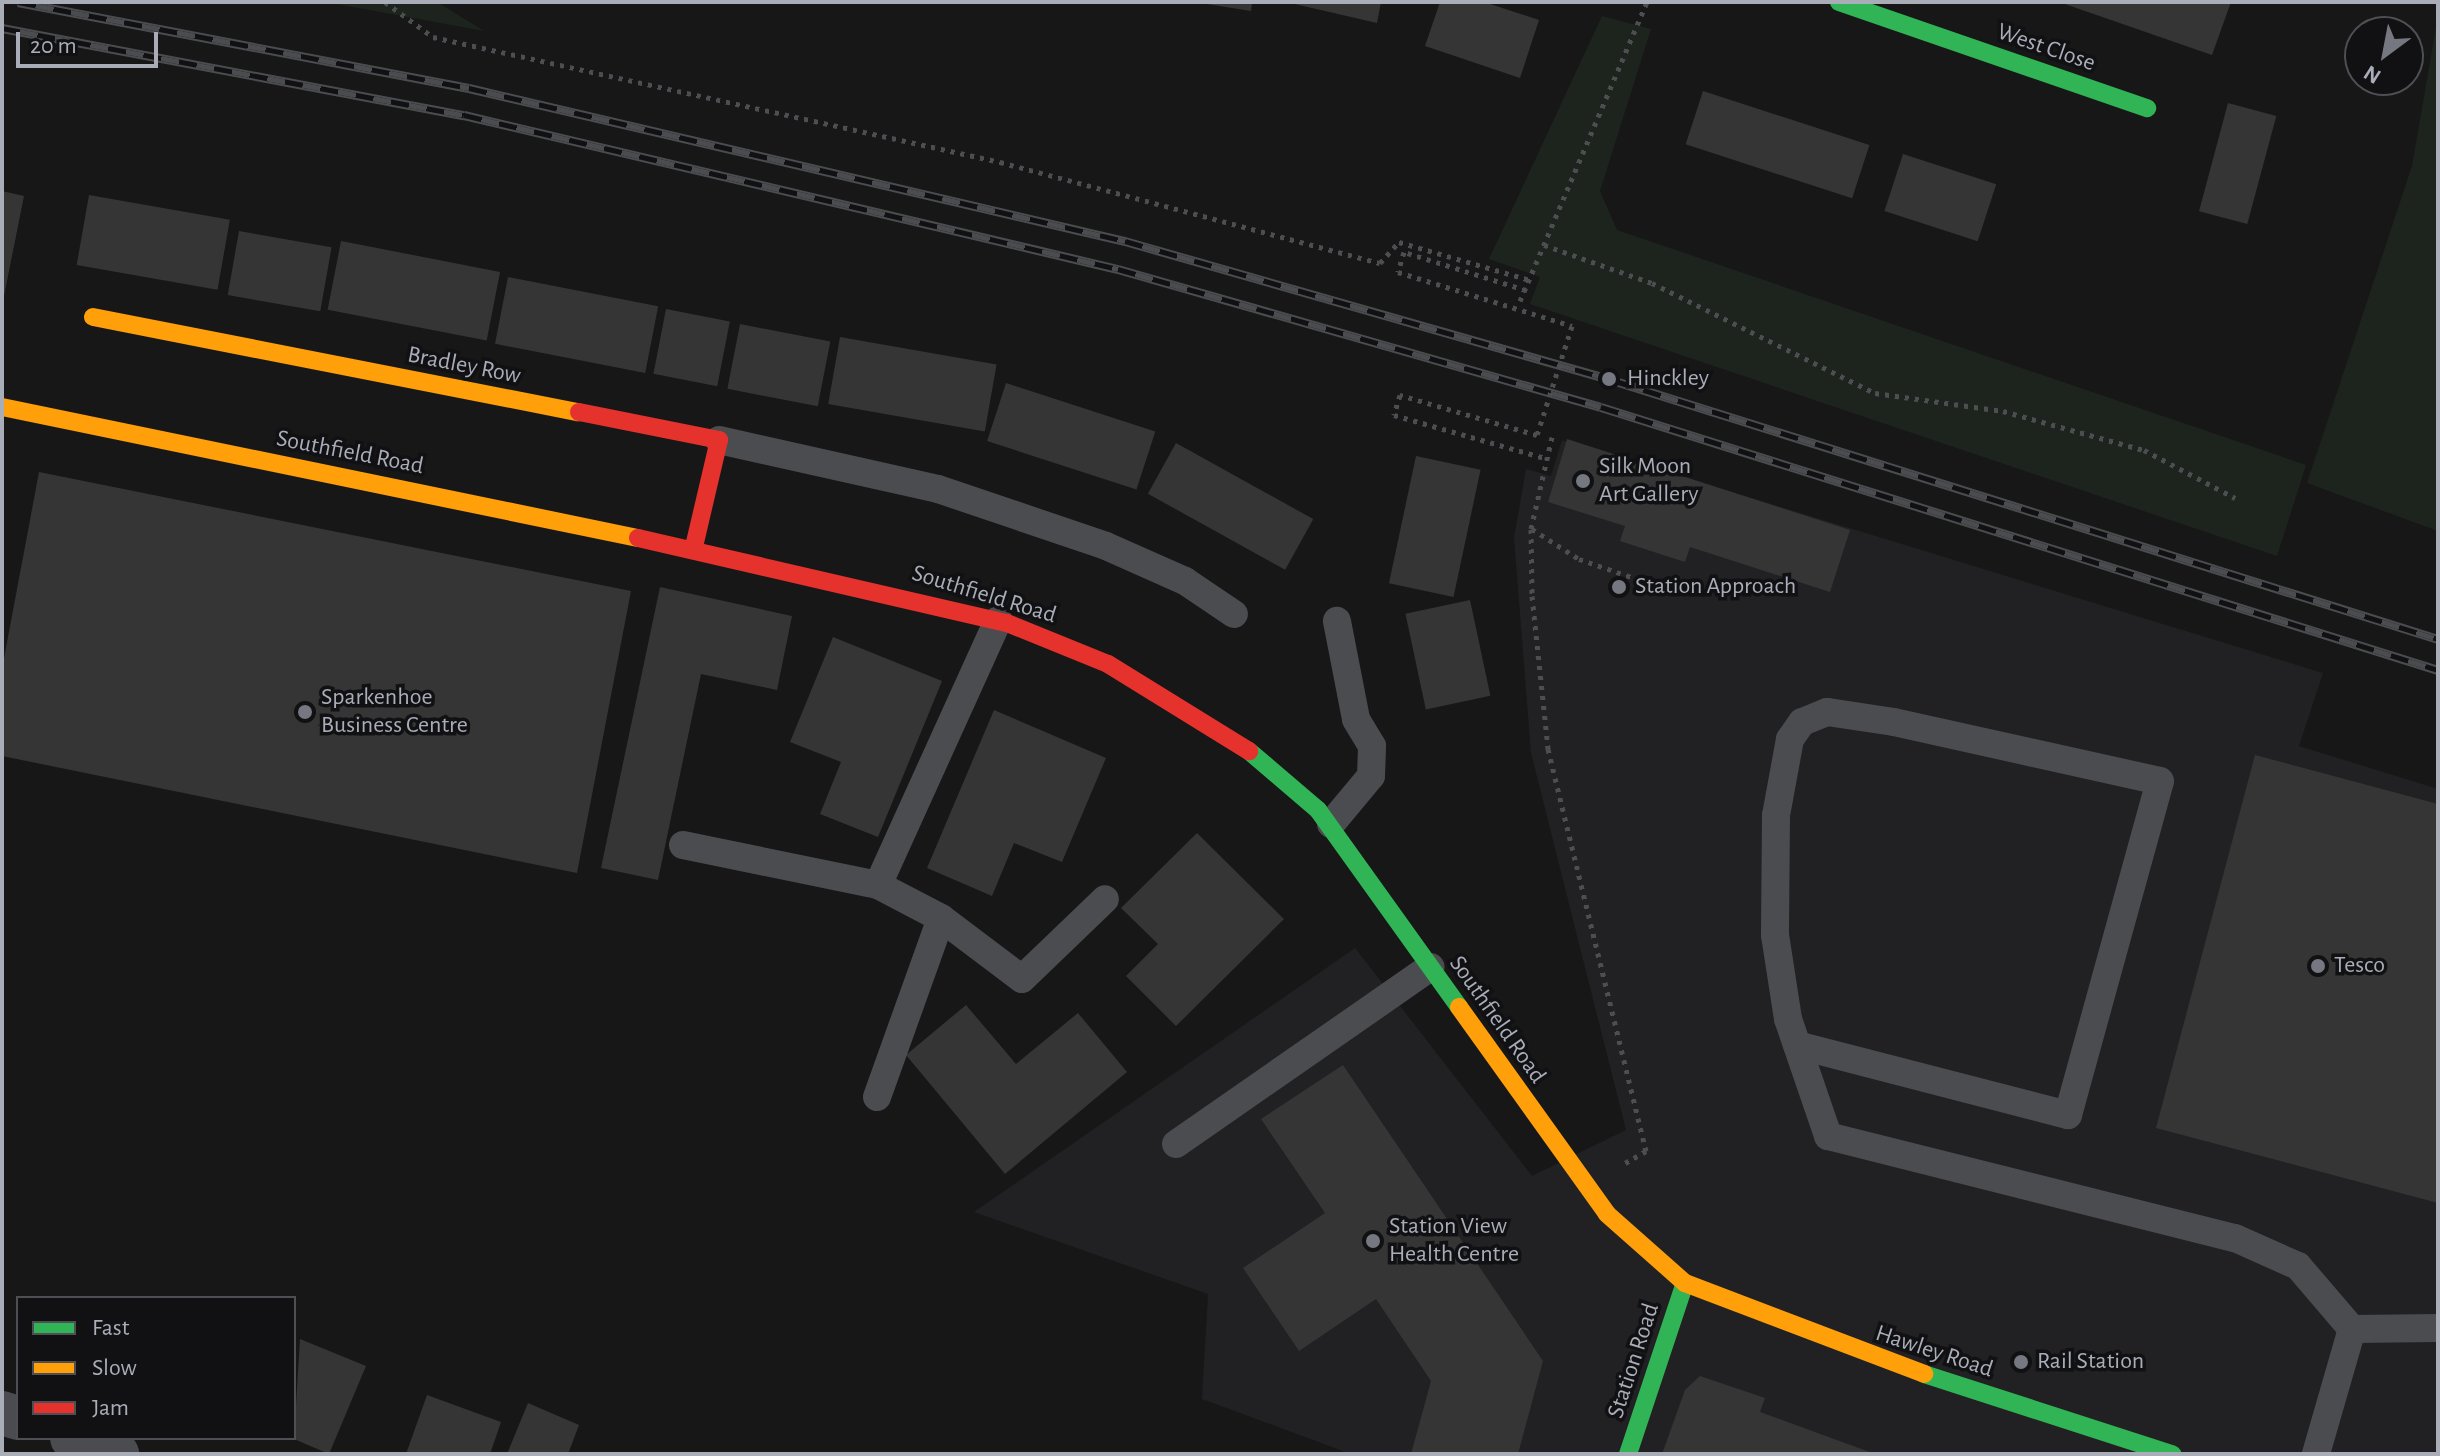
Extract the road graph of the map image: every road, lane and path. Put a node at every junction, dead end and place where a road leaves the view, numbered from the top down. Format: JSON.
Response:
{"nodes":[{"id":1,"x":385,"y":2,"type":"edge"},
{"id":2,"x":1647,"y":2,"type":"edge"},
{"id":3,"x":1839,"y":2,"type":"edge"},
{"id":4,"x":2147,"y":108,"type":"dead end"},
{"id":5,"x":1544,"y":245,"type":"junction"},
{"id":6,"x":1530,"y":280,"type":"junction"},
{"id":7,"x":1526,"y":290,"type":"junction"},
{"id":8,"x":1520,"y":301,"type":"dead end"},
{"id":9,"x":93,"y":317,"type":"dead end"},
{"id":10,"x":2,"y":407,"type":"edge"},
{"id":11,"x":1552,"y":437,"type":"dead end"},
{"id":12,"x":719,"y":440,"type":"junction"},
{"id":13,"x":1545,"y":458,"type":"junction"},
{"id":14,"x":2235,"y":498,"type":"dead end"},
{"id":15,"x":1531,"y":529,"type":"junction"},
{"id":16,"x":694,"y":547,"type":"junction"},
{"id":17,"x":1637,"y":579,"type":"dead end"},
{"id":18,"x":1234,"y":614,"type":"dead end"},
{"id":19,"x":998,"y":620,"type":"junction"},
{"id":20,"x":1337,"y":621,"type":"dead end"},
{"id":21,"x":1331,"y":824,"type":"junction"},
{"id":22,"x":683,"y":845,"type":"dead end"},
{"id":23,"x":878,"y":885,"type":"junction"},
{"id":24,"x":1105,"y":899,"type":"dead end"},
{"id":25,"x":941,"y":918,"type":"junction"},
{"id":26,"x":1431,"y":967,"type":"junction"},
{"id":27,"x":1797,"y":1045,"type":"junction"},
{"id":28,"x":877,"y":1097,"type":"dead end"},
{"id":29,"x":1176,"y":1144,"type":"dead end"},
{"id":30,"x":1585,"y":1183,"type":"junction"},
{"id":31,"x":1685,"y":1283,"type":"junction"},
{"id":32,"x":2438,"y":1328,"type":"edge"},
{"id":33,"x":2352,"y":1329,"type":"junction"},
{"id":34,"x":78,"y":1440,"type":"edge"},
{"id":35,"x":117,"y":1454,"type":"edge"},
{"id":36,"x":1628,"y":1454,"type":"edge"},
{"id":37,"x":2172,"y":1454,"type":"edge"},
{"id":38,"x":2316,"y":1454,"type":"edge"}],
"edges":[{"from":1,"to":6,"type":"path"},
{"from":2,"to":5,"type":"path"},
{"from":3,"to":4,"type":"main road","name":"West Close"},
{"from":5,"to":6,"type":"path"},
{"from":5,"to":14,"type":"path"},
{"from":6,"to":7,"type":"path"},
{"from":7,"to":8,"type":"path"},
{"from":7,"to":13,"type":"path","bridge":true},
{"from":9,"to":12,"type":"main road","name":"Bradley Row"},
{"from":10,"to":16,"type":"main road","name":"Southfield Road"},
{"from":11,"to":13,"type":"path"},
{"from":12,"to":16,"type":"main road"},
{"from":12,"to":18,"type":"lane"},
{"from":13,"to":15,"type":"path"},
{"from":15,"to":17,"type":"path"},
{"from":15,"to":30,"type":"path"},
{"from":16,"to":19,"type":"main road","name":"Southfield Road"},
{"from":19,"to":21,"type":"main road","name":"Southfield Road"},
{"from":19,"to":23,"type":"lane"},
{"from":20,"to":21,"type":"lane"},
{"from":21,"to":26,"type":"main road","name":"Southfield Road"},
{"from":22,"to":23,"type":"lane"},
{"from":23,"to":25,"type":"lane"},
{"from":24,"to":25,"type":"lane"},
{"from":25,"to":28,"type":"lane"},
{"from":26,"to":29,"type":"lane"},
{"from":26,"to":30,"type":"main road","name":"Southfield Road"},
{"from":27,"to":27,"type":"lane"},
{"from":27,"to":33,"type":"lane"},
{"from":30,"to":31,"type":"main road","name":"Southfield Road"},
{"from":31,"to":36,"type":"main road","name":"Station Road"},
{"from":31,"to":37,"type":"main road","name":"Hawley Road"},
{"from":32,"to":33,"type":"lane"},
{"from":33,"to":38,"type":"lane"},
{"from":34,"to":35,"type":"street"}]}
